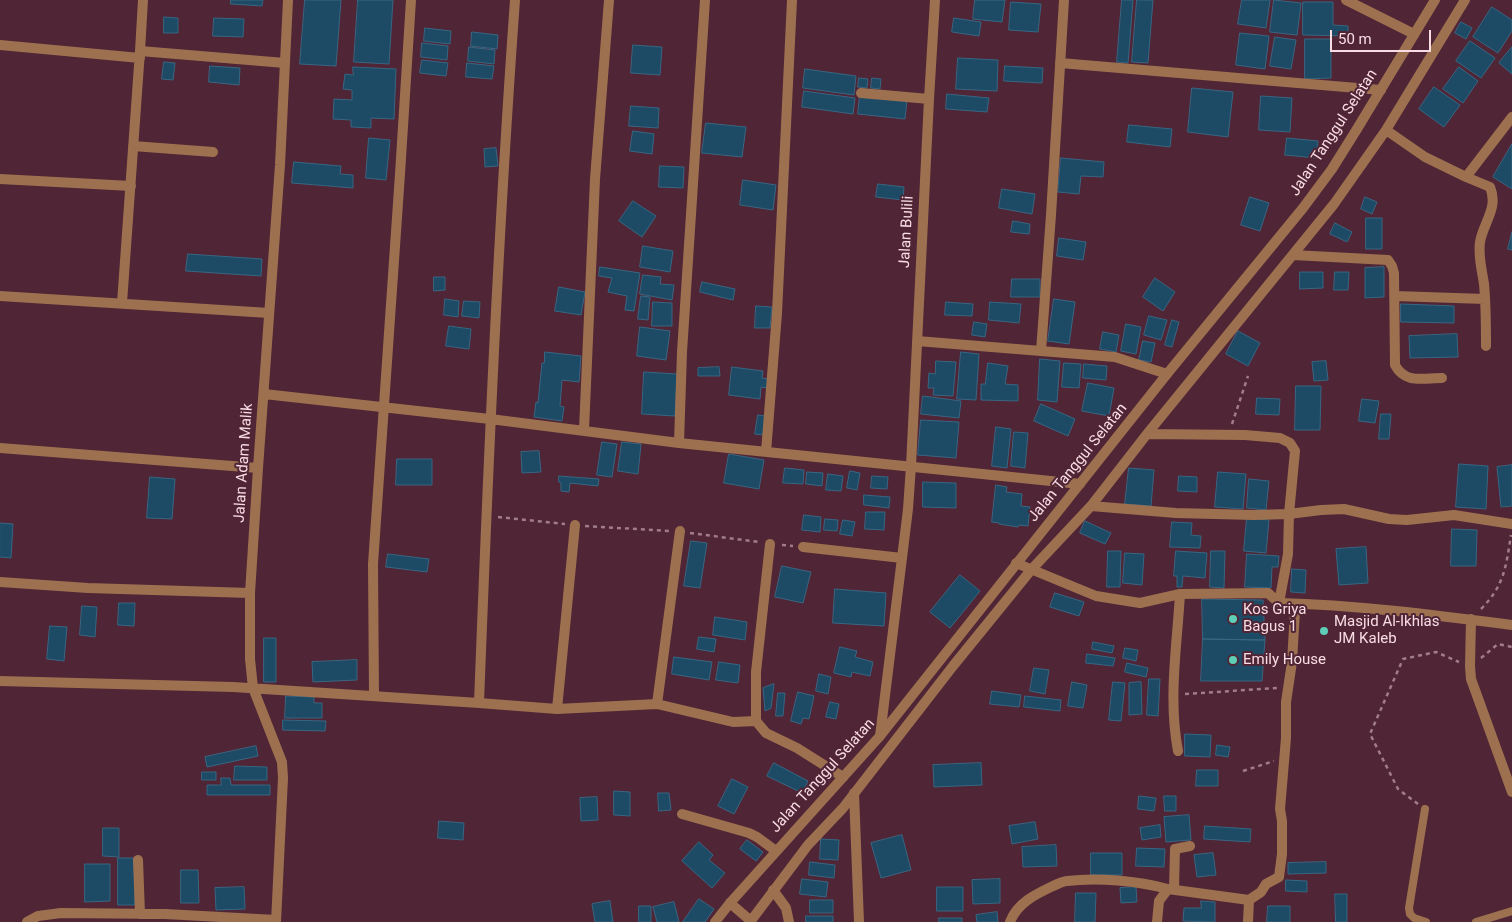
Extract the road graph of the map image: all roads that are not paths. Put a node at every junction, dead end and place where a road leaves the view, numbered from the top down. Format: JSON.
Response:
{"nodes":[{"id":1,"x":144,"y":0,"type":"edge"},
{"id":2,"x":288,"y":0,"type":"edge"},
{"id":3,"x":410,"y":0,"type":"edge"},
{"id":4,"x":515,"y":0,"type":"edge"},
{"id":5,"x":609,"y":0,"type":"edge"},
{"id":6,"x":705,"y":0,"type":"edge"},
{"id":7,"x":792,"y":0,"type":"edge"},
{"id":8,"x":935,"y":0,"type":"edge"},
{"id":9,"x":1064,"y":0,"type":"edge"},
{"id":10,"x":1346,"y":0,"type":"edge"},
{"id":11,"x":1435,"y":0,"type":"edge"},
{"id":12,"x":1465,"y":0,"type":"edge"},
{"id":13,"x":1414,"y":34,"type":"junction"},
{"id":14,"x":0,"y":45,"type":"edge"},
{"id":15,"x":140,"y":54,"type":"junction"},
{"id":16,"x":284,"y":63,"type":"junction"},
{"id":17,"x":1060,"y":63,"type":"junction"},
{"id":18,"x":1380,"y":90,"type":"junction"},
{"id":19,"x":861,"y":93,"type":"dead end"},
{"id":20,"x":928,"y":98,"type":"junction"},
{"id":21,"x":1512,"y":117,"type":"edge"},
{"id":22,"x":1386,"y":130,"type":"junction"},
{"id":23,"x":134,"y":146,"type":"junction"},
{"id":24,"x":213,"y":152,"type":"dead end"},
{"id":25,"x":1466,"y":178,"type":"junction"},
{"id":26,"x":0,"y":179,"type":"edge"},
{"id":27,"x":131,"y":186,"type":"junction"},
{"id":28,"x":1293,"y":255,"type":"junction"},
{"id":29,"x":0,"y":296,"type":"edge"},
{"id":30,"x":1395,"y":296,"type":"junction"},
{"id":31,"x":1485,"y":298,"type":"junction"},
{"id":32,"x":122,"y":303,"type":"junction"},
{"id":33,"x":269,"y":313,"type":"junction"},
{"id":34,"x":917,"y":341,"type":"junction"},
{"id":35,"x":1486,"y":346,"type":"dead end"},
{"id":36,"x":1041,"y":351,"type":"junction"},
{"id":37,"x":1167,"y":374,"type":"junction"},
{"id":38,"x":1442,"y":378,"type":"dead end"},
{"id":39,"x":264,"y":394,"type":"junction"},
{"id":40,"x":383,"y":407,"type":"junction"},
{"id":41,"x":490,"y":419,"type":"junction"},
{"id":42,"x":584,"y":430,"type":"junction"},
{"id":43,"x":1147,"y":434,"type":"junction"},
{"id":44,"x":679,"y":443,"type":"junction"},
{"id":45,"x":0,"y":448,"type":"edge"},
{"id":46,"x":766,"y":452,"type":"junction"},
{"id":47,"x":911,"y":466,"type":"junction"},
{"id":48,"x":258,"y":468,"type":"junction"},
{"id":49,"x":1080,"y":484,"type":"junction"},
{"id":50,"x":1091,"y":506,"type":"junction"},
{"id":51,"x":1288,"y":514,"type":"junction"},
{"id":52,"x":1512,"y":524,"type":"edge"},
{"id":53,"x":575,"y":526,"type":"road end"},
{"id":54,"x":680,"y":531,"type":"road end"},
{"id":55,"x":770,"y":544,"type":"road end"},
{"id":56,"x":803,"y":547,"type":"road end"},
{"id":57,"x":902,"y":558,"type":"junction"},
{"id":58,"x":1016,"y":563,"type":"junction"},
{"id":59,"x":1031,"y":570,"type":"junction"},
{"id":60,"x":0,"y":582,"type":"edge"},
{"id":61,"x":250,"y":593,"type":"junction"},
{"id":62,"x":1180,"y":594,"type":"junction"},
{"id":63,"x":1279,"y":603,"type":"junction"},
{"id":64,"x":1471,"y":619,"type":"junction"},
{"id":65,"x":1512,"y":624,"type":"edge"},
{"id":66,"x":0,"y":681,"type":"edge"},
{"id":67,"x":253,"y":688,"type":"junction"},
{"id":68,"x":374,"y":696,"type":"junction"},
{"id":69,"x":479,"y":703,"type":"junction"},
{"id":70,"x":657,"y":704,"type":"junction"},
{"id":71,"x":557,"y":709,"type":"junction"},
{"id":72,"x":756,"y":721,"type":"junction"},
{"id":73,"x":880,"y":736,"type":"junction"},
{"id":74,"x":1178,"y":751,"type":"dead end"},
{"id":75,"x":842,"y":777,"type":"junction"},
{"id":76,"x":1512,"y":792,"type":"edge"},
{"id":77,"x":854,"y":794,"type":"junction"},
{"id":78,"x":1425,"y":809,"type":"road end"},
{"id":79,"x":682,"y":814,"type":"dead end"},
{"id":80,"x":1190,"y":846,"type":"dead end"},
{"id":81,"x":776,"y":851,"type":"junction"},
{"id":82,"x":138,"y":860,"type":"dead end"},
{"id":83,"x":1171,"y":889,"type":"junction"},
{"id":84,"x":773,"y":890,"type":"junction"},
{"id":85,"x":1249,"y":900,"type":"junction"},
{"id":86,"x":730,"y":903,"type":"junction"},
{"id":87,"x":1512,"y":911,"type":"edge"},
{"id":88,"x":140,"y":914,"type":"junction"},
{"id":89,"x":276,"y":921,"type":"edge"},
{"id":90,"x":750,"y":921,"type":"edge"},
{"id":91,"x":27,"y":922,"type":"edge"},
{"id":92,"x":714,"y":922,"type":"edge"},
{"id":93,"x":789,"y":922,"type":"edge"},
{"id":94,"x":859,"y":922,"type":"edge"},
{"id":95,"x":1010,"y":922,"type":"edge"},
{"id":96,"x":1157,"y":922,"type":"edge"},
{"id":97,"x":1248,"y":922,"type":"edge"},
{"id":98,"x":1426,"y":922,"type":"edge"},
{"id":99,"x":1476,"y":922,"type":"edge"}],
"edges":[{"from":1,"to":15,"type":"street"},
{"from":2,"to":16,"type":"street","name":"Jalan Adam Malik"},
{"from":3,"to":40,"type":"street"},
{"from":4,"to":41,"type":"street"},
{"from":5,"to":42,"type":"street"},
{"from":6,"to":44,"type":"street"},
{"from":7,"to":46,"type":"street"},
{"from":8,"to":20,"type":"street","name":"Jalan Bulili"},
{"from":9,"to":17,"type":"street"},
{"from":10,"to":13,"type":"street"},
{"from":11,"to":13,"type":"street","name":"Jalan Tanggul Selatan"},
{"from":12,"to":22,"type":"street","name":"Jalan Tanggul Selatan"},
{"from":13,"to":18,"type":"street","name":"Jalan Tanggul Selatan"},
{"from":14,"to":15,"type":"street"},
{"from":15,"to":16,"type":"street"},
{"from":15,"to":23,"type":"street"},
{"from":16,"to":33,"type":"street","name":"Jalan Adam Malik"},
{"from":17,"to":18,"type":"street"},
{"from":17,"to":36,"type":"street"},
{"from":18,"to":37,"type":"street","name":"Jalan Tanggul Selatan"},
{"from":19,"to":20,"type":"street"},
{"from":20,"to":34,"type":"street","name":"Jalan Bulili"},
{"from":21,"to":25,"type":"street"},
{"from":22,"to":25,"type":"street"},
{"from":22,"to":28,"type":"street","name":"Jalan Tanggul Selatan"},
{"from":23,"to":24,"type":"street"},
{"from":23,"to":27,"type":"street"},
{"from":25,"to":31,"type":"street"},
{"from":26,"to":27,"type":"street"},
{"from":27,"to":32,"type":"street"},
{"from":28,"to":30,"type":"street"},
{"from":28,"to":43,"type":"street","name":"Jalan Tanggul Selatan"},
{"from":29,"to":32,"type":"street"},
{"from":30,"to":31,"type":"street"},
{"from":30,"to":38,"type":"street"},
{"from":31,"to":35,"type":"street"},
{"from":32,"to":33,"type":"street"},
{"from":33,"to":39,"type":"street","name":"Jalan Adam Malik"},
{"from":34,"to":36,"type":"street"},
{"from":34,"to":47,"type":"street","name":"Jalan Bulili"},
{"from":36,"to":37,"type":"street"},
{"from":37,"to":49,"type":"street","name":"Jalan Tanggul Selatan"},
{"from":39,"to":40,"type":"street"},
{"from":39,"to":48,"type":"street","name":"Jalan Adam Malik"},
{"from":40,"to":41,"type":"street"},
{"from":40,"to":68,"type":"street"},
{"from":41,"to":42,"type":"street"},
{"from":41,"to":69,"type":"street"},
{"from":42,"to":44,"type":"street"},
{"from":43,"to":50,"type":"street","name":"Jalan Tanggul Selatan"},
{"from":43,"to":51,"type":"street"},
{"from":44,"to":46,"type":"street"},
{"from":45,"to":48,"type":"street"},
{"from":46,"to":47,"type":"street"},
{"from":47,"to":49,"type":"street"},
{"from":47,"to":57,"type":"street","name":"Jalan Bulili"},
{"from":48,"to":61,"type":"street","name":"Jalan Adam Malik"},
{"from":49,"to":58,"type":"street","name":"Jalan Tanggul Selatan"},
{"from":50,"to":51,"type":"street"},
{"from":50,"to":59,"type":"street","name":"Jalan Tanggul Selatan"},
{"from":51,"to":52,"type":"street"},
{"from":51,"to":63,"type":"street"},
{"from":53,"to":71,"type":"street"},
{"from":54,"to":70,"type":"street"},
{"from":55,"to":72,"type":"street"},
{"from":56,"to":57,"type":"street"},
{"from":57,"to":73,"type":"street","name":"Jalan Bulili"},
{"from":58,"to":59,"type":"street"},
{"from":58,"to":73,"type":"street","name":"Jalan Tanggul Selatan"},
{"from":59,"to":62,"type":"street"},
{"from":59,"to":77,"type":"street","name":"Jalan Tanggul Selatan"},
{"from":60,"to":61,"type":"street"},
{"from":61,"to":67,"type":"street","name":"Jalan Adam Malik"},
{"from":62,"to":63,"type":"street"},
{"from":62,"to":74,"type":"street"},
{"from":63,"to":64,"type":"street"},
{"from":63,"to":85,"type":"street"},
{"from":64,"to":65,"type":"street"},
{"from":64,"to":76,"type":"street"},
{"from":66,"to":67,"type":"street"},
{"from":67,"to":68,"type":"street"},
{"from":67,"to":89,"type":"street","name":"Jalan Adam Malik"},
{"from":68,"to":69,"type":"street"},
{"from":69,"to":71,"type":"street"},
{"from":70,"to":71,"type":"street"},
{"from":70,"to":72,"type":"street"},
{"from":72,"to":75,"type":"street"},
{"from":73,"to":75,"type":"street","name":"Jalan Tanggul Selatan"},
{"from":75,"to":81,"type":"street","name":"Jalan Tanggul Selatan"},
{"from":77,"to":84,"type":"street","name":"Jalan Tanggul Selatan"},
{"from":77,"to":94,"type":"street"},
{"from":78,"to":98,"type":"lane"},
{"from":79,"to":81,"type":"street"},
{"from":80,"to":83,"type":"street"},
{"from":81,"to":86,"type":"street","name":"Jalan Tanggul Selatan"},
{"from":82,"to":88,"type":"street"},
{"from":83,"to":85,"type":"street"},
{"from":83,"to":95,"type":"street"},
{"from":83,"to":96,"type":"street"},
{"from":84,"to":90,"type":"street","name":"Jalan Tanggul Selatan"},
{"from":84,"to":93,"type":"street"},
{"from":85,"to":97,"type":"street"},
{"from":86,"to":90,"type":"street"},
{"from":86,"to":92,"type":"street","name":"Jalan Tanggul Selatan"},
{"from":87,"to":99,"type":"lane"},
{"from":88,"to":89,"type":"street"},
{"from":88,"to":91,"type":"street"}]}
